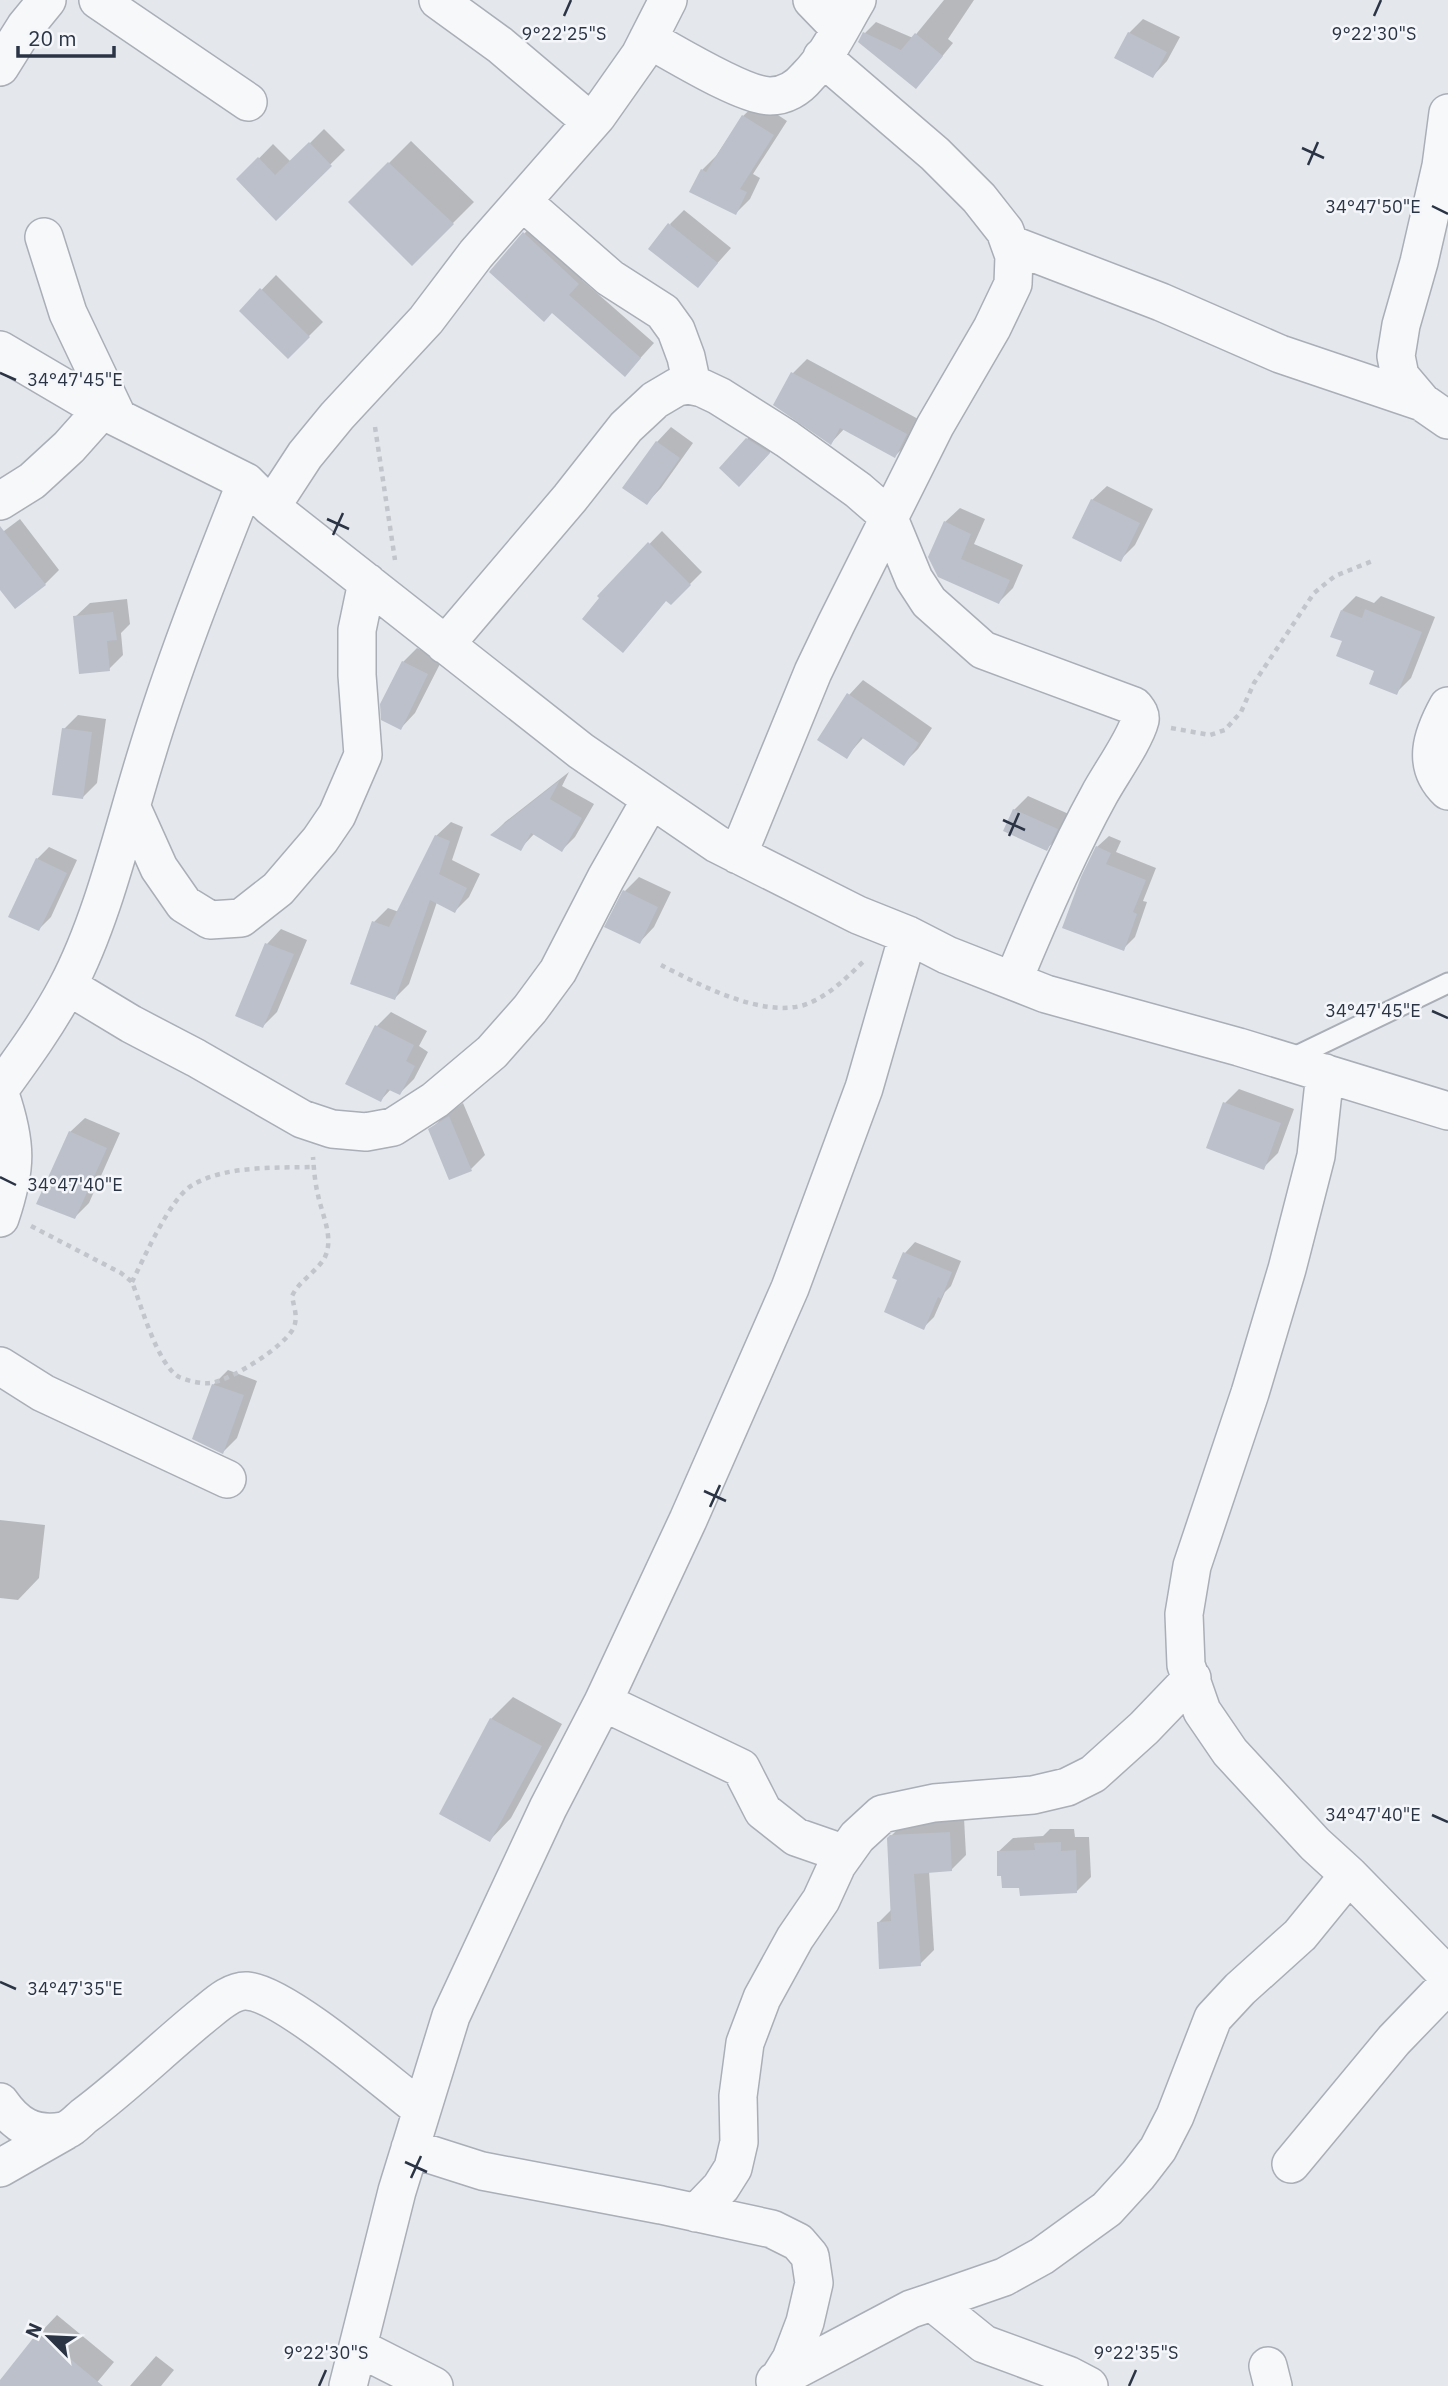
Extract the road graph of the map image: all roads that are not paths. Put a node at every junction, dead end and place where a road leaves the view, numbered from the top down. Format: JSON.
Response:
{"nodes":[{"id":1,"x":47,"y":0,"type":"edge"},
{"id":2,"x":98,"y":0,"type":"edge"},
{"id":3,"x":438,"y":0,"type":"edge"},
{"id":4,"x":668,"y":0,"type":"edge"},
{"id":5,"x":812,"y":0,"type":"edge"},
{"id":6,"x":840,"y":29,"type":"edge"},
{"id":7,"x":648,"y":39,"type":"junction"},
{"id":8,"x":0,"y":67,"type":"edge"},
{"id":9,"x":248,"y":102,"type":"dead end"},
{"id":10,"x":1448,"y":113,"type":"edge"},
{"id":11,"x":591,"y":122,"type":"junction"},
{"id":12,"x":523,"y":202,"type":"junction"},
{"id":13,"x":44,"y":237,"type":"dead end"},
{"id":14,"x":1010,"y":244,"type":"junction"},
{"id":15,"x":0,"y":350,"type":"edge"},
{"id":16,"x":692,"y":385,"type":"junction"},
{"id":17,"x":1435,"y":411,"type":"edge"},
{"id":18,"x":110,"y":413,"type":"junction"},
{"id":19,"x":258,"y":494,"type":"junction"},
{"id":20,"x":0,"y":501,"type":"edge"},
{"id":21,"x":888,"y":516,"type":"junction"},
{"id":22,"x":367,"y":582,"type":"junction"},
{"id":23,"x":445,"y":645,"type":"junction"},
{"id":24,"x":1448,"y":706,"type":"edge"},
{"id":25,"x":1448,"y":791,"type":"edge"},
{"id":26,"x":651,"y":799,"type":"junction"},
{"id":27,"x":132,"y":808,"type":"junction"},
{"id":28,"x":738,"y":855,"type":"junction"},
{"id":29,"x":899,"y":932,"type":"junction"},
{"id":30,"x":1013,"y":981,"type":"junction"},
{"id":31,"x":1448,"y":983,"type":"edge"},
{"id":32,"x":68,"y":986,"type":"junction"},
{"id":33,"x":1285,"y":1061,"type":"junction"},
{"id":34,"x":1325,"y":1073,"type":"junction"},
{"id":35,"x":0,"y":1091,"type":"edge"},
{"id":36,"x":1448,"y":1111,"type":"edge"},
{"id":37,"x":1,"y":1214,"type":"edge"},
{"id":38,"x":0,"y":1366,"type":"edge"},
{"id":39,"x":228,"y":1479,"type":"dead end"},
{"id":40,"x":1192,"y":1678,"type":"junction"},
{"id":41,"x":603,"y":1702,"type":"junction"},
{"id":42,"x":845,"y":1854,"type":"junction"},
{"id":43,"x":1349,"y":1875,"type":"junction"},
{"id":44,"x":1448,"y":1976,"type":"edge"},
{"id":45,"x":1448,"y":1984,"type":"edge"},
{"id":46,"x":0,"y":2102,"type":"edge"},
{"id":47,"x":422,"y":2110,"type":"junction"},
{"id":48,"x":65,"y":2131,"type":"junction"},
{"id":49,"x":410,"y":2148,"type":"junction"},
{"id":50,"x":1291,"y":2164,"type":"dead end"},
{"id":51,"x":0,"y":2168,"type":"edge"},
{"id":52,"x":696,"y":2213,"type":"junction"},
{"id":53,"x":932,"y":2302,"type":"junction"},
{"id":54,"x":359,"y":2348,"type":"junction"},
{"id":55,"x":771,"y":2383,"type":"edge"},
{"id":56,"x":348,"y":2386,"type":"edge"},
{"id":57,"x":434,"y":2386,"type":"edge"},
{"id":58,"x":1089,"y":2386,"type":"edge"}],
"edges":[{"from":1,"to":8,"type":"street"},
{"from":2,"to":9,"type":"street"},
{"from":3,"to":11,"type":"street"},
{"from":4,"to":7,"type":"street"},
{"from":5,"to":6,"type":"street"},
{"from":6,"to":7,"type":"street"},
{"from":6,"to":14,"type":"street"},
{"from":7,"to":11,"type":"street"},
{"from":10,"to":17,"type":"street"},
{"from":11,"to":12,"type":"street"},
{"from":12,"to":16,"type":"street"},
{"from":12,"to":19,"type":"street"},
{"from":13,"to":18,"type":"street"},
{"from":14,"to":17,"type":"street"},
{"from":14,"to":21,"type":"street"},
{"from":15,"to":18,"type":"street"},
{"from":16,"to":21,"type":"street"},
{"from":16,"to":23,"type":"street"},
{"from":18,"to":19,"type":"street"},
{"from":18,"to":20,"type":"street"},
{"from":19,"to":22,"type":"street"},
{"from":19,"to":27,"type":"street"},
{"from":21,"to":28,"type":"street"},
{"from":21,"to":30,"type":"street"},
{"from":22,"to":23,"type":"street"},
{"from":22,"to":27,"type":"street"},
{"from":23,"to":26,"type":"street"},
{"from":24,"to":25,"type":"street"},
{"from":26,"to":28,"type":"street"},
{"from":26,"to":32,"type":"street"},
{"from":27,"to":32,"type":"street"},
{"from":28,"to":29,"type":"street"},
{"from":29,"to":30,"type":"street"},
{"from":29,"to":41,"type":"street"},
{"from":30,"to":33,"type":"street"},
{"from":31,"to":33,"type":"lane"},
{"from":32,"to":35,"type":"street"},
{"from":33,"to":34,"type":"street"},
{"from":34,"to":36,"type":"street"},
{"from":34,"to":40,"type":"street"},
{"from":35,"to":37,"type":"street"},
{"from":38,"to":39,"type":"street"},
{"from":40,"to":42,"type":"street"},
{"from":40,"to":43,"type":"street"},
{"from":41,"to":42,"type":"street"},
{"from":41,"to":47,"type":"street"},
{"from":42,"to":52,"type":"street"},
{"from":43,"to":44,"type":"street"},
{"from":43,"to":53,"type":"street"},
{"from":45,"to":50,"type":"street"},
{"from":46,"to":48,"type":"street"},
{"from":47,"to":48,"type":"street"},
{"from":47,"to":49,"type":"street"},
{"from":48,"to":51,"type":"street"},
{"from":49,"to":52,"type":"street"},
{"from":49,"to":54,"type":"street"},
{"from":52,"to":55,"type":"street"},
{"from":53,"to":55,"type":"street"},
{"from":53,"to":58,"type":"street"},
{"from":54,"to":56,"type":"street"},
{"from":54,"to":57,"type":"street"}]}
